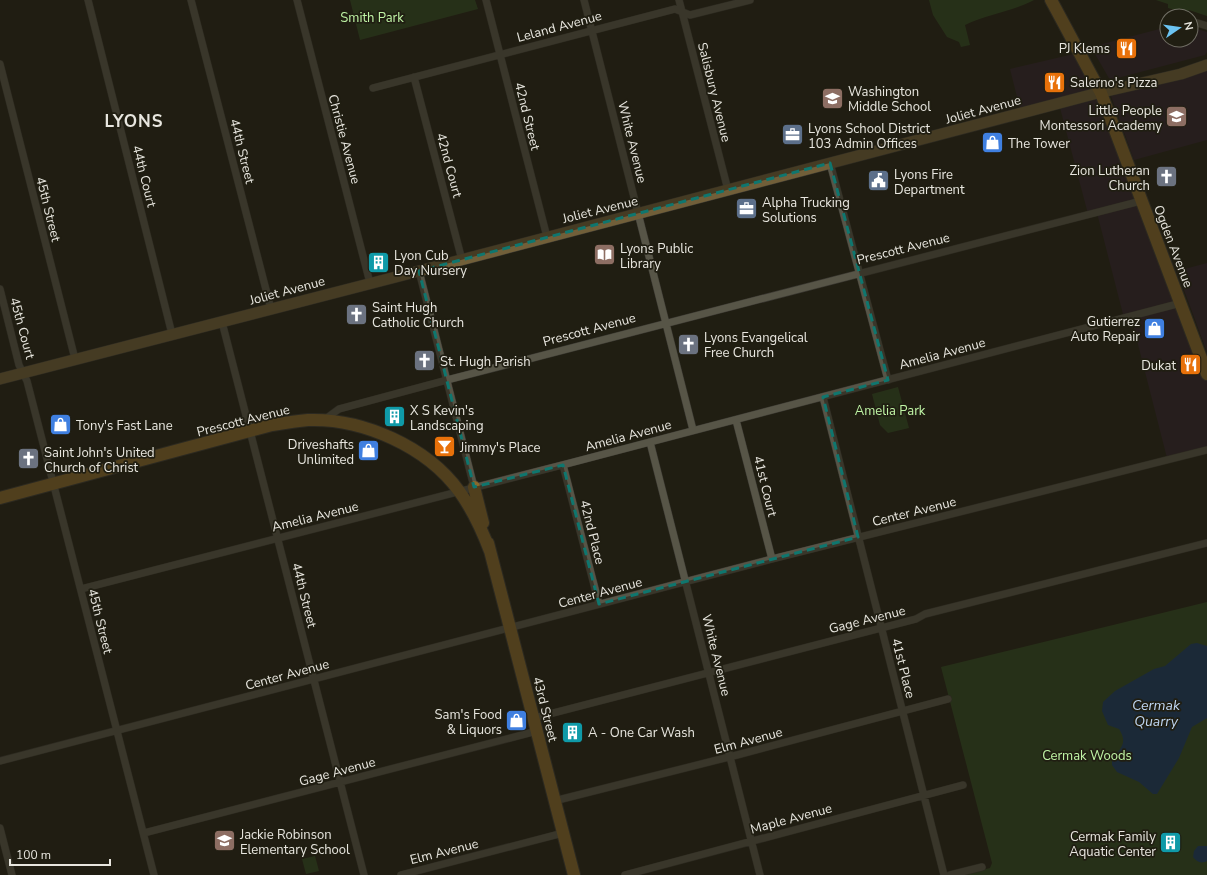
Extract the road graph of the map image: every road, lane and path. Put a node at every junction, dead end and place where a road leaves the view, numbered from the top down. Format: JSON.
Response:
{"nodes":[{"id":1,"x":88,"y":0,"type":"edge"},
{"id":2,"x":191,"y":0,"type":"edge"},
{"id":3,"x":297,"y":0,"type":"edge"},
{"id":4,"x":486,"y":0,"type":"edge"},
{"id":5,"x":584,"y":0,"type":"edge"},
{"id":6,"x":679,"y":0,"type":"edge"},
{"id":7,"x":750,"y":0,"type":"edge"},
{"id":8,"x":1051,"y":0,"type":"edge"},
{"id":9,"x":682,"y":11,"type":"junction"},
{"id":10,"x":592,"y":30,"type":"junction"},
{"id":11,"x":500,"y":54,"type":"junction"},
{"id":12,"x":0,"y":64,"type":"edge"},
{"id":13,"x":1207,"y":65,"type":"edge"},
{"id":14,"x":414,"y":77,"type":"junction"},
{"id":15,"x":373,"y":88,"type":"dead end"},
{"id":16,"x":1101,"y":93,"type":"junction"},
{"id":17,"x":830,"y":164,"type":"junction"},
{"id":18,"x":728,"y":190,"type":"junction"},
{"id":19,"x":1141,"y":201,"type":"junction"},
{"id":20,"x":639,"y":214,"type":"junction"},
{"id":21,"x":547,"y":237,"type":"junction"},
{"id":22,"x":462,"y":260,"type":"junction"},
{"id":23,"x":419,"y":271,"type":"junction"},
{"id":24,"x":858,"y":273,"type":"junction"},
{"id":25,"x":370,"y":283,"type":"junction"},
{"id":26,"x":0,"y":289,"type":"edge"},
{"id":27,"x":1181,"y":303,"type":"junction"},
{"id":28,"x":271,"y":309,"type":"junction"},
{"id":29,"x":222,"y":322,"type":"junction"},
{"id":30,"x":665,"y":323,"type":"junction"},
{"id":31,"x":172,"y":334,"type":"junction"},
{"id":32,"x":75,"y":359,"type":"junction"},
{"id":33,"x":23,"y":373,"type":"junction"},
{"id":34,"x":1207,"y":374,"type":"edge"},
{"id":35,"x":0,"y":379,"type":"edge"},
{"id":36,"x":447,"y":380,"type":"junction"},
{"id":37,"x":888,"y":380,"type":"junction"},
{"id":38,"x":823,"y":397,"type":"junction"},
{"id":39,"x":324,"y":420,"type":"junction"},
{"id":40,"x":736,"y":420,"type":"junction"},
{"id":41,"x":692,"y":430,"type":"junction"},
{"id":42,"x":250,"y":432,"type":"junction"},
{"id":43,"x":650,"y":442,"type":"junction"},
{"id":44,"x":1207,"y":450,"type":"edge"},
{"id":45,"x":563,"y":464,"type":"junction"},
{"id":46,"x":54,"y":484,"type":"junction"},
{"id":47,"x":474,"y":488,"type":"junction"},
{"id":48,"x":459,"y":491,"type":"junction"},
{"id":49,"x":0,"y":498,"type":"edge"},
{"id":50,"x":858,"y":537,"type":"junction"},
{"id":51,"x":277,"y":538,"type":"junction"},
{"id":52,"x":1207,"y":543,"type":"edge"},
{"id":53,"x":490,"y":550,"type":"junction"},
{"id":54,"x":772,"y":559,"type":"junction"},
{"id":55,"x":686,"y":582,"type":"junction"},
{"id":56,"x":81,"y":588,"type":"junction"},
{"id":57,"x":599,"y":604,"type":"junction"},
{"id":58,"x":882,"y":627,"type":"junction"},
{"id":59,"x":510,"y":628,"type":"junction"},
{"id":60,"x":709,"y":673,"type":"junction"},
{"id":61,"x":314,"y":680,"type":"junction"},
{"id":62,"x":948,"y":699,"type":"dead end"},
{"id":63,"x":903,"y":711,"type":"junction"},
{"id":64,"x":534,"y":718,"type":"junction"},
{"id":65,"x":117,"y":731,"type":"junction"},
{"id":66,"x":537,"y":731,"type":"junction"},
{"id":67,"x":730,"y":757,"type":"junction"},
{"id":68,"x":0,"y":761,"type":"edge"},
{"id":69,"x":340,"y":782,"type":"junction"},
{"id":70,"x":964,"y":784,"type":"dead end"},
{"id":71,"x":924,"y":795,"type":"junction"},
{"id":72,"x":554,"y":801,"type":"junction"},
{"id":73,"x":0,"y":828,"type":"edge"},
{"id":74,"x":144,"y":833,"type":"junction"},
{"id":75,"x":563,"y":833,"type":"junction"},
{"id":76,"x":752,"y":841,"type":"junction"},
{"id":77,"x":982,"y":867,"type":"dead end"},
{"id":78,"x":12,"y":875,"type":"edge"},
{"id":79,"x":154,"y":875,"type":"edge"},
{"id":80,"x":364,"y":875,"type":"edge"},
{"id":81,"x":400,"y":875,"type":"edge"},
{"id":82,"x":574,"y":875,"type":"edge"},
{"id":83,"x":625,"y":875,"type":"edge"},
{"id":84,"x":760,"y":875,"type":"edge"},
{"id":85,"x":944,"y":875,"type":"edge"},
{"id":86,"x":950,"y":875,"type":"edge"}],
"edges":[{"from":1,"to":31,"type":"street","name":"44th Court"},
{"from":2,"to":28,"type":"street","name":"44th Street"},
{"from":3,"to":25,"type":"street","name":"Christie Avenue"},
{"from":4,"to":11,"type":"street","name":"42nd Street"},
{"from":5,"to":10,"type":"street","name":"White Avenue"},
{"from":6,"to":9,"type":"street","name":"Salisbury Avenue"},
{"from":7,"to":9,"type":"street","name":"Leland Avenue"},
{"from":8,"to":16,"type":"main road","name":"Ogden Avenue"},
{"from":9,"to":10,"type":"street","name":"Leland Avenue"},
{"from":9,"to":18,"type":"street","name":"Salisbury Avenue"},
{"from":10,"to":11,"type":"street","name":"Leland Avenue"},
{"from":10,"to":20,"type":"street","name":"White Avenue"},
{"from":11,"to":14,"type":"street","name":"Leland Avenue"},
{"from":11,"to":21,"type":"street","name":"42nd Street"},
{"from":12,"to":32,"type":"street","name":"45th Street"},
{"from":13,"to":16,"type":"street","name":"Joliet Avenue"},
{"from":14,"to":15,"type":"street","name":"Leland Avenue"},
{"from":14,"to":22,"type":"street","name":"42nd Court"},
{"from":16,"to":17,"type":"street","name":"Joliet Avenue"},
{"from":16,"to":19,"type":"main road","name":"Ogden Avenue"},
{"from":17,"to":18,"type":"street","name":"Joliet Avenue"},
{"from":17,"to":24,"type":"street"},
{"from":18,"to":20,"type":"street","name":"Joliet Avenue"},
{"from":19,"to":24,"type":"street","name":"Prescott Avenue"},
{"from":19,"to":27,"type":"main road","name":"Ogden Avenue"},
{"from":20,"to":21,"type":"street","name":"Joliet Avenue"},
{"from":20,"to":30,"type":"street","name":"White Avenue"},
{"from":21,"to":22,"type":"street","name":"Joliet Avenue"},
{"from":22,"to":23,"type":"street","name":"Joliet Avenue"},
{"from":23,"to":25,"type":"street","name":"Joliet Avenue"},
{"from":23,"to":36,"type":"street"},
{"from":24,"to":30,"type":"street","name":"Prescott Avenue"},
{"from":24,"to":37,"type":"street"},
{"from":25,"to":28,"type":"street","name":"Joliet Avenue"},
{"from":26,"to":33,"type":"street","name":"45th Court"},
{"from":27,"to":34,"type":"main road","name":"Ogden Avenue"},
{"from":27,"to":37,"type":"street","name":"Amelia Avenue"},
{"from":28,"to":29,"type":"street","name":"Joliet Avenue"},
{"from":29,"to":31,"type":"street","name":"Joliet Avenue"},
{"from":29,"to":42,"type":"street","name":"44th Street"},
{"from":30,"to":36,"type":"street","name":"Prescott Avenue"},
{"from":30,"to":41,"type":"street","name":"White Avenue"},
{"from":31,"to":32,"type":"street","name":"Joliet Avenue"},
{"from":32,"to":33,"type":"street","name":"Joliet Avenue"},
{"from":33,"to":35,"type":"street","name":"Joliet Avenue"},
{"from":33,"to":46,"type":"street","name":"45th Street"},
{"from":36,"to":39,"type":"street","name":"Prescott Avenue"},
{"from":36,"to":47,"type":"street"},
{"from":37,"to":38,"type":"street","name":"Amelia Avenue"},
{"from":38,"to":40,"type":"street","name":"Amelia Avenue"},
{"from":38,"to":50,"type":"street","name":"41st Place"},
{"from":39,"to":42,"type":"main road","name":"Prescott Avenue"},
{"from":39,"to":48,"type":"main road"},
{"from":40,"to":41,"type":"street","name":"Amelia Avenue"},
{"from":40,"to":54,"type":"street","name":"41st Court"},
{"from":41,"to":43,"type":"street","name":"Amelia Avenue"},
{"from":42,"to":46,"type":"main road","name":"Prescott Avenue"},
{"from":42,"to":51,"type":"street","name":"44th Street"},
{"from":43,"to":45,"type":"street","name":"Amelia Avenue"},
{"from":43,"to":55,"type":"street","name":"White Avenue"},
{"from":44,"to":50,"type":"street","name":"Center Avenue"},
{"from":45,"to":47,"type":"street","name":"Amelia Avenue"},
{"from":45,"to":57,"type":"street","name":"42nd Place"},
{"from":46,"to":49,"type":"main road","name":"Prescott Avenue"},
{"from":46,"to":56,"type":"street","name":"45th Street"},
{"from":47,"to":48,"type":"street","name":"Amelia Avenue"},
{"from":47,"to":53,"type":"main road"},
{"from":48,"to":51,"type":"street","name":"Amelia Avenue"},
{"from":48,"to":53,"type":"main road"},
{"from":50,"to":54,"type":"street","name":"Center Avenue"},
{"from":50,"to":58,"type":"street","name":"41st Place"},
{"from":51,"to":56,"type":"street","name":"Amelia Avenue"},
{"from":51,"to":61,"type":"street","name":"44th Street"},
{"from":52,"to":58,"type":"street","name":"Gage Avenue"},
{"from":53,"to":59,"type":"main road","name":"43rd Street"},
{"from":54,"to":55,"type":"street","name":"Center Avenue"},
{"from":55,"to":57,"type":"street","name":"Center Avenue"},
{"from":55,"to":60,"type":"street","name":"White Avenue"},
{"from":56,"to":65,"type":"street","name":"45th Street"},
{"from":57,"to":59,"type":"street","name":"Center Avenue"},
{"from":58,"to":60,"type":"street","name":"Gage Avenue"},
{"from":58,"to":63,"type":"street","name":"41st Place"},
{"from":59,"to":61,"type":"street","name":"Center Avenue"},
{"from":59,"to":64,"type":"main road","name":"43rd Street"},
{"from":60,"to":64,"type":"street","name":"Gage Avenue"},
{"from":60,"to":67,"type":"street","name":"White Avenue"},
{"from":61,"to":65,"type":"street","name":"Center Avenue"},
{"from":61,"to":69,"type":"street","name":"44th Street"},
{"from":62,"to":63,"type":"street","name":"Elm Avenue"},
{"from":63,"to":67,"type":"street","name":"Elm Avenue"},
{"from":63,"to":71,"type":"street","name":"41st Place"},
{"from":64,"to":66,"type":"main road","name":"43rd Street"},
{"from":65,"to":68,"type":"street","name":"Center Avenue"},
{"from":65,"to":74,"type":"street","name":"45th Street"},
{"from":66,"to":69,"type":"street","name":"Gage Avenue"},
{"from":66,"to":72,"type":"main road","name":"43rd Street"},
{"from":67,"to":72,"type":"street","name":"Elm Avenue"},
{"from":67,"to":76,"type":"street","name":"White Avenue"},
{"from":69,"to":74,"type":"street","name":"Gage Avenue"},
{"from":69,"to":80,"type":"street","name":"44th Street"},
{"from":70,"to":71,"type":"street","name":"Maple Avenue"},
{"from":71,"to":76,"type":"street","name":"Maple Avenue"},
{"from":71,"to":85,"type":"street","name":"41st Place"},
{"from":72,"to":75,"type":"main road","name":"43rd Street"},
{"from":73,"to":78,"type":"street"},
{"from":74,"to":79,"type":"street","name":"45th Street"},
{"from":75,"to":81,"type":"street","name":"Elm Avenue"},
{"from":75,"to":82,"type":"main road","name":"43rd Street"},
{"from":76,"to":83,"type":"street","name":"Maple Avenue"},
{"from":76,"to":84,"type":"street","name":"White Avenue"},
{"from":77,"to":86,"type":"street"}]}
